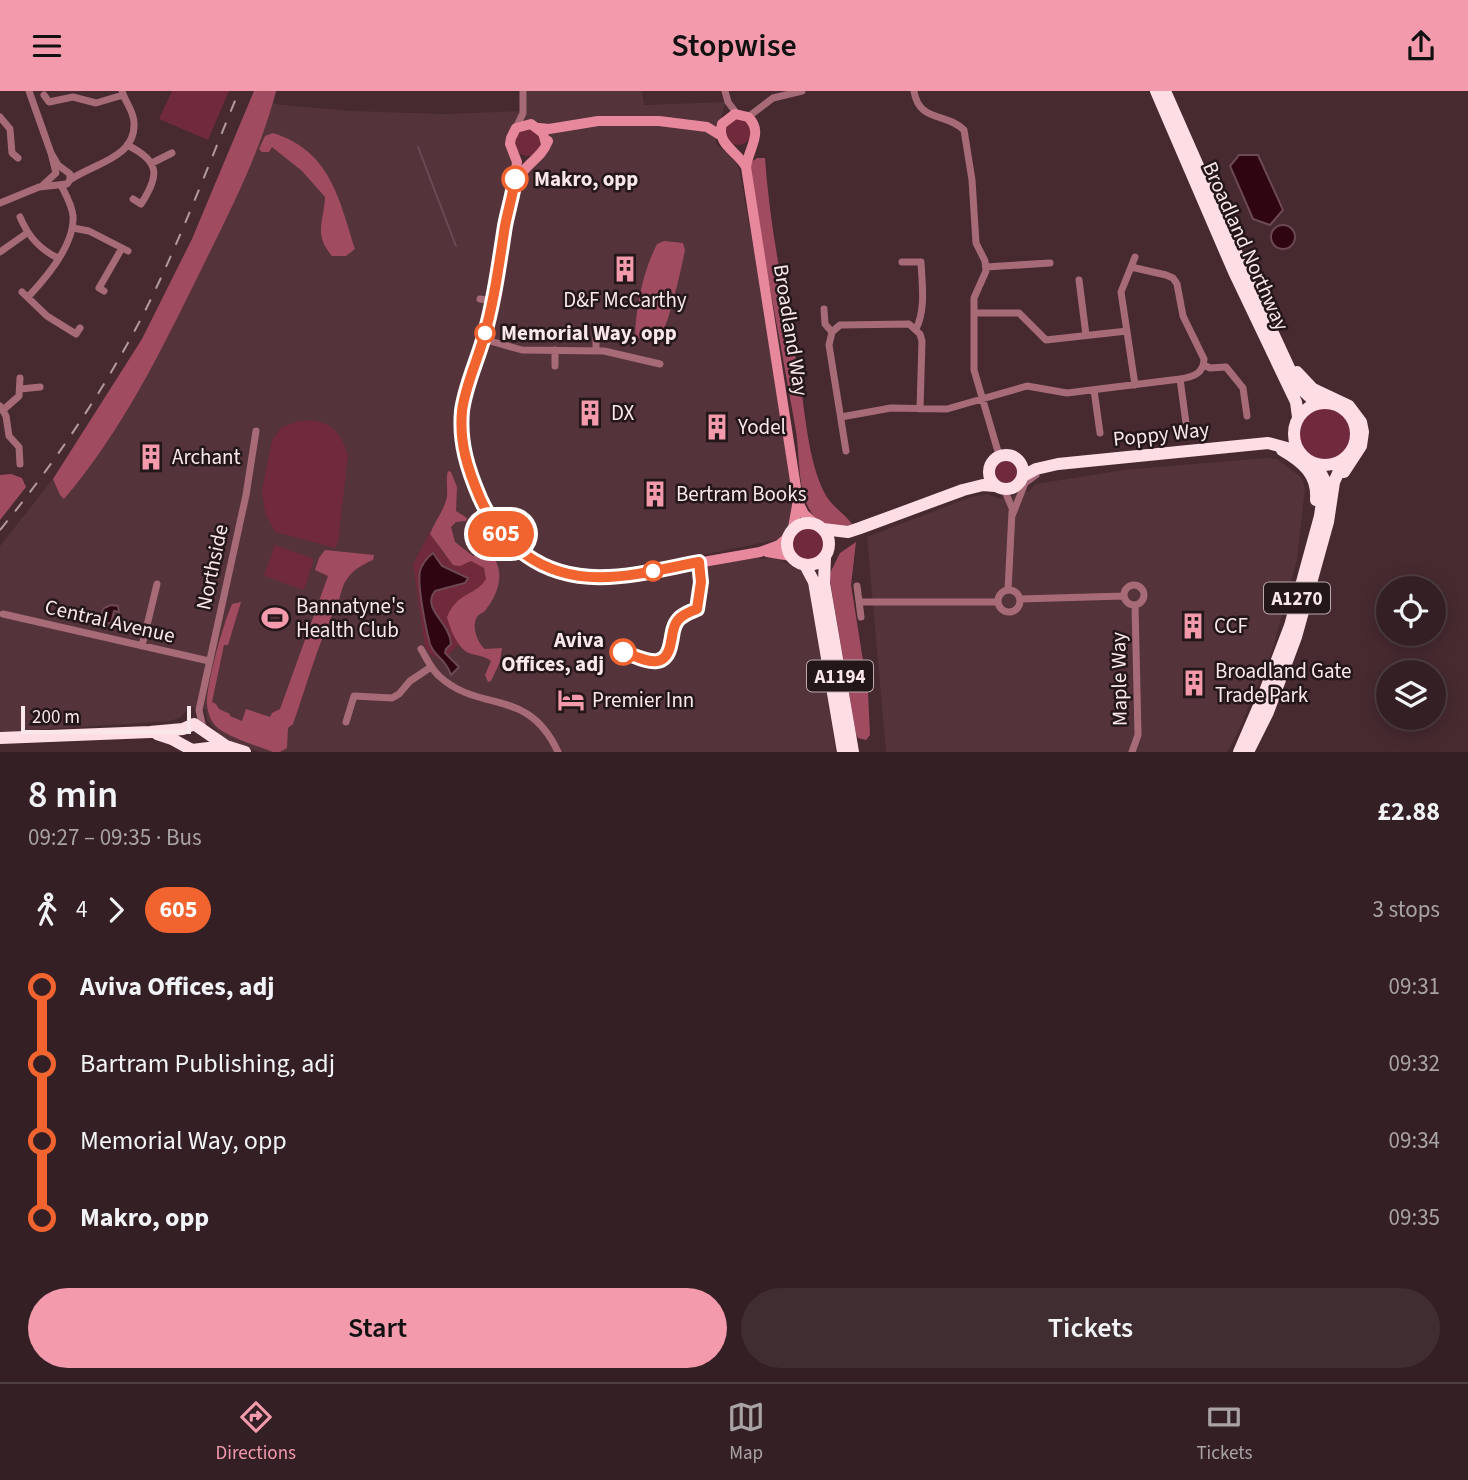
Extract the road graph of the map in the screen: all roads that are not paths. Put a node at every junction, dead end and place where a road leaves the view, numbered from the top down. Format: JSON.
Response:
{"nodes":[{"id":1,"x":29,"y":91,"type":"edge"},
{"id":2,"x":523,"y":91,"type":"edge"},
{"id":3,"x":725,"y":91,"type":"edge"},
{"id":4,"x":802,"y":91,"type":"edge"},
{"id":5,"x":914,"y":91,"type":"edge"},
{"id":6,"x":1156,"y":91,"type":"edge"},
{"id":7,"x":1165,"y":91,"type":"edge"},
{"id":8,"x":122,"y":93,"type":"edge"},
{"id":9,"x":728,"y":101,"type":"junction"},
{"id":10,"x":47,"y":102,"type":"dead end"},
{"id":11,"x":523,"y":113,"type":"junction"},
{"id":12,"x":0,"y":117,"type":"edge"},
{"id":13,"x":747,"y":118,"type":"junction"},
{"id":14,"x":723,"y":121,"type":"junction"},
{"id":15,"x":535,"y":126,"type":"junction"},
{"id":16,"x":562,"y":127,"type":"junction"},
{"id":17,"x":707,"y":127,"type":"junction"},
{"id":18,"x":516,"y":128,"type":"junction"},
{"id":19,"x":720,"y":135,"type":"junction"},
{"id":20,"x":546,"y":144,"type":"junction"},
{"id":21,"x":127,"y":145,"type":"junction"},
{"id":22,"x":750,"y":146,"type":"junction"},
{"id":23,"x":733,"y":150,"type":"junction"},
{"id":24,"x":51,"y":153,"type":"junction"},
{"id":25,"x":172,"y":153,"type":"dead end"},
{"id":26,"x":12,"y":155,"type":"dead end"},
{"id":27,"x":515,"y":155,"type":"junction"},
{"id":28,"x":530,"y":161,"type":"junction"},
{"id":29,"x":152,"y":163,"type":"junction"},
{"id":30,"x":746,"y":167,"type":"junction"},
{"id":31,"x":67,"y":170,"type":"junction"},
{"id":32,"x":81,"y":172,"type":"junction"},
{"id":33,"x":56,"y":174,"type":"junction"},
{"id":34,"x":65,"y":182,"type":"junction"},
{"id":35,"x":514,"y":186,"type":"junction"},
{"id":36,"x":39,"y":187,"type":"junction"},
{"id":37,"x":133,"y":199,"type":"dead end"},
{"id":38,"x":0,"y":203,"type":"edge"},
{"id":39,"x":20,"y":217,"type":"dead end"},
{"id":40,"x":73,"y":228,"type":"junction"},
{"id":41,"x":27,"y":233,"type":"junction"},
{"id":42,"x":0,"y":252,"type":"edge"},
{"id":43,"x":1135,"y":257,"type":"dead end"},
{"id":44,"x":58,"y":258,"type":"junction"},
{"id":45,"x":902,"y":262,"type":"dead end"},
{"id":46,"x":1050,"y":263,"type":"dead end"},
{"id":47,"x":986,"y":267,"type":"junction"},
{"id":48,"x":1131,"y":267,"type":"junction"},
{"id":49,"x":1247,"y":277,"type":"junction"},
{"id":50,"x":1079,"y":280,"type":"dead end"},
{"id":51,"x":99,"y":288,"type":"dead end"},
{"id":52,"x":480,"y":299,"type":"dead end"},
{"id":53,"x":492,"y":301,"type":"junction"},
{"id":54,"x":824,"y":309,"type":"dead end"},
{"id":55,"x":974,"y":313,"type":"junction"},
{"id":56,"x":915,"y":329,"type":"junction"},
{"id":57,"x":1127,"y":331,"type":"junction"},
{"id":58,"x":832,"y":332,"type":"junction"},
{"id":59,"x":76,"y":334,"type":"dead end"},
{"id":60,"x":1086,"y":335,"type":"junction"},
{"id":61,"x":596,"y":338,"type":"dead end"},
{"id":62,"x":483,"y":339,"type":"junction"},
{"id":63,"x":555,"y":350,"type":"junction"},
{"id":64,"x":596,"y":351,"type":"junction"},
{"id":65,"x":660,"y":363,"type":"dead end"},
{"id":66,"x":1204,"y":365,"type":"junction"},
{"id":67,"x":555,"y":366,"type":"dead end"},
{"id":68,"x":20,"y":379,"type":"dead end"},
{"id":69,"x":1180,"y":379,"type":"junction"},
{"id":70,"x":1135,"y":385,"type":"junction"},
{"id":71,"x":40,"y":387,"type":"dead end"},
{"id":72,"x":22,"y":389,"type":"junction"},
{"id":73,"x":1094,"y":390,"type":"junction"},
{"id":74,"x":982,"y":400,"type":"junction"},
{"id":75,"x":1322,"y":402,"type":"junction"},
{"id":76,"x":1,"y":408,"type":"edge"},
{"id":77,"x":920,"y":409,"type":"junction"},
{"id":78,"x":1247,"y":416,"type":"dead end"},
{"id":79,"x":841,"y":417,"type":"junction"},
{"id":80,"x":1296,"y":421,"type":"junction"},
{"id":81,"x":1186,"y":423,"type":"dead end"},
{"id":82,"x":256,"y":431,"type":"dead end"},
{"id":83,"x":1100,"y":433,"type":"dead end"},
{"id":84,"x":1268,"y":443,"type":"junction"},
{"id":85,"x":846,"y":451,"type":"dead end"},
{"id":86,"x":1298,"y":451,"type":"junction"},
{"id":87,"x":1173,"y":452,"type":"junction"},
{"id":88,"x":999,"y":456,"type":"junction"},
{"id":89,"x":1125,"y":457,"type":"junction"},
{"id":90,"x":23,"y":458,"type":"dead end"},
{"id":91,"x":1345,"y":458,"type":"junction"},
{"id":92,"x":1019,"y":460,"type":"junction"},
{"id":93,"x":1058,"y":464,"type":"junction"},
{"id":94,"x":1316,"y":464,"type":"junction"},
{"id":95,"x":989,"y":467,"type":"junction"},
{"id":96,"x":1020,"y":480,"type":"junction"},
{"id":97,"x":1000,"y":487,"type":"junction"},
{"id":98,"x":963,"y":490,"type":"junction"},
{"id":99,"x":798,"y":500,"type":"junction"},
{"id":100,"x":1012,"y":512,"type":"junction"},
{"id":101,"x":1328,"y":522,"type":"junction"},
{"id":102,"x":819,"y":526,"type":"junction"},
{"id":103,"x":848,"y":532,"type":"junction"},
{"id":104,"x":790,"y":533,"type":"junction"},
{"id":105,"x":760,"y":552,"type":"junction"},
{"id":106,"x":827,"y":553,"type":"junction"},
{"id":107,"x":791,"y":557,"type":"junction"},
{"id":108,"x":805,"y":565,"type":"junction"},
{"id":109,"x":1306,"y":565,"type":"junction"},
{"id":110,"x":157,"y":584,"type":"dead end"},
{"id":111,"x":857,"y":586,"type":"dead end"},
{"id":112,"x":1009,"y":590,"type":"junction"},
{"id":113,"x":1124,"y":596,"type":"junction"},
{"id":114,"x":1020,"y":599,"type":"junction"},
{"id":115,"x":859,"y":602,"type":"junction"},
{"id":116,"x":998,"y":602,"type":"junction"},
{"id":117,"x":1135,"y":605,"type":"junction"},
{"id":118,"x":3,"y":614,"type":"dead end"},
{"id":119,"x":861,"y":617,"type":"dead end"},
{"id":120,"x":142,"y":646,"type":"junction"},
{"id":121,"x":421,"y":649,"type":"dead end"},
{"id":122,"x":209,"y":661,"type":"junction"},
{"id":123,"x":431,"y":667,"type":"junction"},
{"id":124,"x":199,"y":710,"type":"junction"},
{"id":125,"x":346,"y":722,"type":"dead end"},
{"id":126,"x":186,"y":727,"type":"junction"},
{"id":127,"x":204,"y":730,"type":"junction"},
{"id":128,"x":150,"y":732,"type":"junction"},
{"id":129,"x":0,"y":739,"type":"edge"},
{"id":130,"x":226,"y":746,"type":"junction"},
{"id":131,"x":192,"y":749,"type":"edge"},
{"id":132,"x":245,"y":752,"type":"edge"},
{"id":133,"x":558,"y":752,"type":"edge"},
{"id":134,"x":843,"y":752,"type":"edge"},
{"id":135,"x":853,"y":752,"type":"edge"},
{"id":136,"x":1132,"y":752,"type":"edge"},
{"id":137,"x":1237,"y":752,"type":"edge"},
{"id":138,"x":1248,"y":752,"type":"edge"}],
"edges":[{"from":1,"to":24,"type":"street"},
{"from":2,"to":11,"type":"street"},
{"from":3,"to":9,"type":"street"},
{"from":4,"to":13,"type":"street"},
{"from":5,"to":47,"type":"street"},
{"from":6,"to":80,"type":"highway","name":"Broadland Northway"},
{"from":7,"to":49,"type":"highway","name":"Broadland Northway"},
{"from":8,"to":10,"type":"street"},
{"from":8,"to":21,"type":"street"},
{"from":9,"to":13,"type":"street"},
{"from":9,"to":14,"type":"street"},
{"from":11,"to":15,"type":"street"},
{"from":11,"to":18,"type":"street"},
{"from":12,"to":26,"type":"street"},
{"from":13,"to":14,"type":"street"},
{"from":13,"to":22,"type":"street","name":"Broadland Way"},
{"from":14,"to":17,"type":"street"},
{"from":14,"to":19,"type":"street"},
{"from":15,"to":16,"type":"street"},
{"from":15,"to":18,"type":"street"},
{"from":15,"to":20,"type":"street"},
{"from":16,"to":17,"type":"street"},
{"from":16,"to":20,"type":"street"},
{"from":17,"to":19,"type":"street","name":"Broadland Way"},
{"from":18,"to":27,"type":"street"},
{"from":19,"to":23,"type":"street","name":"Broadland Way"},
{"from":20,"to":28,"type":"street"},
{"from":21,"to":29,"type":"street"},
{"from":21,"to":32,"type":"street"},
{"from":22,"to":23,"type":"street"},
{"from":22,"to":30,"type":"street","name":"Broadland Way"},
{"from":23,"to":30,"type":"street","name":"Broadland Way"},
{"from":24,"to":31,"type":"street"},
{"from":24,"to":33,"type":"street"},
{"from":25,"to":29,"type":"street"},
{"from":27,"to":28,"type":"street"},
{"from":27,"to":35,"type":"street"},
{"from":28,"to":35,"type":"street"},
{"from":29,"to":37,"type":"street"},
{"from":30,"to":99,"type":"street","name":"Broadland Way"},
{"from":31,"to":32,"type":"street"},
{"from":31,"to":33,"type":"street"},
{"from":31,"to":34,"type":"street"},
{"from":32,"to":34,"type":"street"},
{"from":33,"to":34,"type":"street"},
{"from":33,"to":36,"type":"street"},
{"from":34,"to":36,"type":"street"},
{"from":34,"to":40,"type":"street"},
{"from":35,"to":53,"type":"street"},
{"from":36,"to":38,"type":"street"},
{"from":39,"to":41,"type":"street"},
{"from":40,"to":44,"type":"street"},
{"from":40,"to":51,"type":"street"},
{"from":41,"to":42,"type":"street"},
{"from":41,"to":44,"type":"street"},
{"from":43,"to":48,"type":"street"},
{"from":44,"to":59,"type":"street"},
{"from":45,"to":56,"type":"street"},
{"from":46,"to":47,"type":"street"},
{"from":47,"to":55,"type":"street"},
{"from":48,"to":57,"type":"street"},
{"from":48,"to":66,"type":"street"},
{"from":49,"to":75,"type":"highway","name":"Broadland Northway"},
{"from":49,"to":101,"type":"highway"},
{"from":50,"to":60,"type":"street"},
{"from":52,"to":53,"type":"street"},
{"from":53,"to":62,"type":"street"},
{"from":54,"to":58,"type":"street"},
{"from":55,"to":60,"type":"street"},
{"from":55,"to":74,"type":"street"},
{"from":56,"to":58,"type":"street"},
{"from":56,"to":77,"type":"street"},
{"from":57,"to":60,"type":"street"},
{"from":57,"to":70,"type":"street"},
{"from":58,"to":79,"type":"street"},
{"from":61,"to":64,"type":"street"},
{"from":62,"to":63,"type":"street"},
{"from":62,"to":105,"type":"street"},
{"from":63,"to":64,"type":"street"},
{"from":63,"to":67,"type":"street"},
{"from":64,"to":65,"type":"street"},
{"from":66,"to":69,"type":"street"},
{"from":66,"to":78,"type":"street"},
{"from":68,"to":72,"type":"street"},
{"from":69,"to":70,"type":"street"},
{"from":69,"to":81,"type":"street"},
{"from":70,"to":73,"type":"street"},
{"from":71,"to":72,"type":"street"},
{"from":72,"to":76,"type":"street"},
{"from":73,"to":74,"type":"street"},
{"from":73,"to":83,"type":"street"},
{"from":74,"to":77,"type":"street"},
{"from":74,"to":88,"type":"street"},
{"from":75,"to":80,"type":"highway"},
{"from":75,"to":91,"type":"highway"},
{"from":76,"to":90,"type":"street"},
{"from":77,"to":79,"type":"street"},
{"from":79,"to":85,"type":"street"},
{"from":80,"to":84,"type":"highway","name":"Poppy Way"},
{"from":80,"to":86,"type":"highway"},
{"from":82,"to":122,"type":"street","name":"Northside"},
{"from":84,"to":86,"type":"highway","name":"Poppy Way"},
{"from":84,"to":87,"type":"highway","name":"Poppy Way"},
{"from":86,"to":94,"type":"highway"},
{"from":87,"to":89,"type":"highway","name":"Poppy Way"},
{"from":87,"to":109,"type":"highway"},
{"from":88,"to":92,"type":"highway"},
{"from":88,"to":95,"type":"highway"},
{"from":89,"to":93,"type":"highway","name":"Poppy Way"},
{"from":89,"to":100,"type":"street"},
{"from":91,"to":94,"type":"highway"},
{"from":91,"to":101,"type":"highway","number":"A1270"},
{"from":92,"to":93,"type":"highway","name":"Poppy Way"},
{"from":92,"to":96,"type":"highway"},
{"from":93,"to":96,"type":"highway","name":"Poppy Way"},
{"from":94,"to":109,"type":"highway","number":"A1270"},
{"from":95,"to":97,"type":"highway"},
{"from":95,"to":98,"type":"highway"},
{"from":96,"to":97,"type":"highway"},
{"from":96,"to":100,"type":"street"},
{"from":97,"to":98,"type":"highway"},
{"from":97,"to":100,"type":"street"},
{"from":98,"to":103,"type":"highway"},
{"from":99,"to":102,"type":"street","name":"Broadland Way"},
{"from":99,"to":104,"type":"street","name":"Broadland Way"},
{"from":100,"to":112,"type":"street"},
{"from":101,"to":138,"type":"highway","number":"A1270"},
{"from":102,"to":103,"type":"highway"},
{"from":102,"to":104,"type":"highway"},
{"from":102,"to":106,"type":"highway"},
{"from":103,"to":106,"type":"highway"},
{"from":104,"to":105,"type":"street"},
{"from":104,"to":107,"type":"highway"},
{"from":105,"to":107,"type":"street"},
{"from":106,"to":108,"type":"highway"},
{"from":106,"to":135,"type":"highway","number":"A1194"},
{"from":107,"to":108,"type":"highway"},
{"from":108,"to":134,"type":"highway","number":"A1194"},
{"from":109,"to":137,"type":"highway","number":"A1270"},
{"from":110,"to":120,"type":"street"},
{"from":111,"to":115,"type":"street"},
{"from":112,"to":114,"type":"street"},
{"from":112,"to":116,"type":"street"},
{"from":113,"to":114,"type":"street"},
{"from":113,"to":117,"type":"street"},
{"from":113,"to":117,"type":"street"},
{"from":114,"to":116,"type":"street"},
{"from":115,"to":116,"type":"street"},
{"from":115,"to":119,"type":"street"},
{"from":117,"to":136,"type":"street","name":"Maple Way"},
{"from":118,"to":120,"type":"street","name":"Central Avenue"},
{"from":120,"to":122,"type":"street","name":"Central Avenue"},
{"from":121,"to":123,"type":"street"},
{"from":122,"to":124,"type":"street","name":"Northside"},
{"from":123,"to":125,"type":"street"},
{"from":123,"to":133,"type":"street"},
{"from":124,"to":126,"type":"street","name":"Northside"},
{"from":124,"to":127,"type":"street","name":"Northside"},
{"from":126,"to":127,"type":"highway"},
{"from":126,"to":128,"type":"highway"},
{"from":126,"to":131,"type":"highway"},
{"from":127,"to":130,"type":"highway"},
{"from":127,"to":131,"type":"highway"},
{"from":128,"to":129,"type":"highway"},
{"from":128,"to":131,"type":"highway"},
{"from":130,"to":131,"type":"highway"},
{"from":130,"to":132,"type":"highway"}]}
